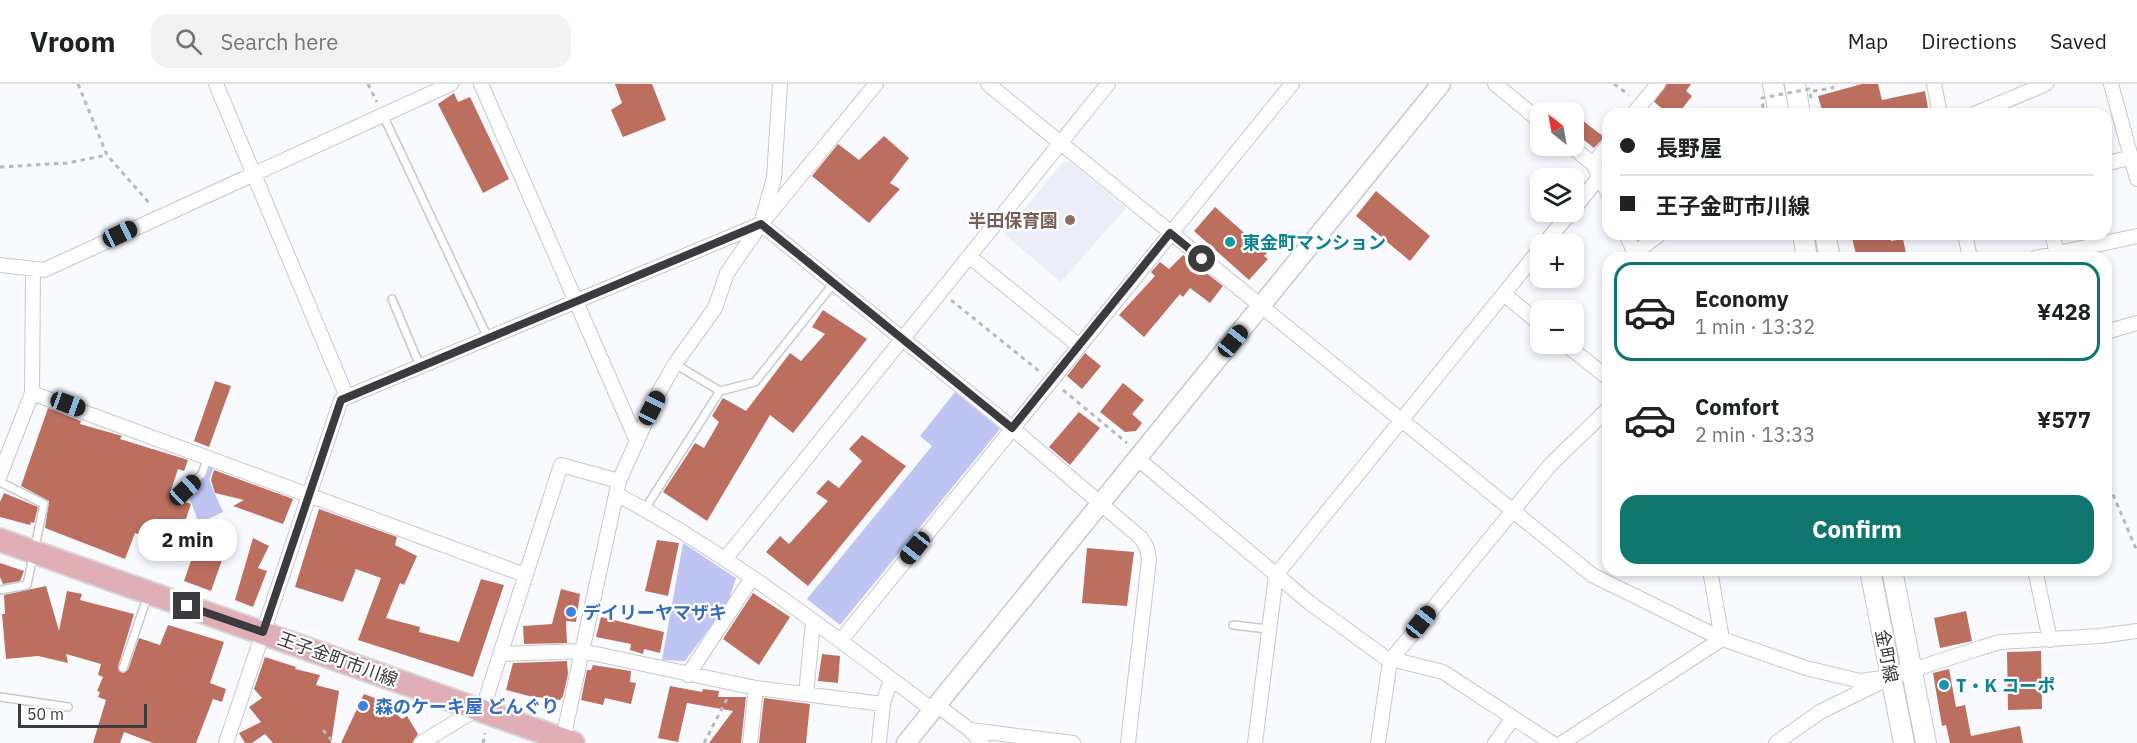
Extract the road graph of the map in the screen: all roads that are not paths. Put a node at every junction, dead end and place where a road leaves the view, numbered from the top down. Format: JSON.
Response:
{"nodes":[{"id":1,"x":216,"y":84,"type":"edge"},
{"id":2,"x":451,"y":84,"type":"edge"},
{"id":3,"x":481,"y":84,"type":"edge"},
{"id":4,"x":780,"y":84,"type":"edge"},
{"id":5,"x":876,"y":84,"type":"edge"},
{"id":6,"x":988,"y":84,"type":"edge"},
{"id":7,"x":1108,"y":84,"type":"edge"},
{"id":8,"x":1292,"y":84,"type":"edge"},
{"id":9,"x":1441,"y":84,"type":"edge"},
{"id":10,"x":1495,"y":84,"type":"edge"},
{"id":11,"x":1658,"y":84,"type":"edge"},
{"id":12,"x":1773,"y":84,"type":"edge"},
{"id":13,"x":1934,"y":84,"type":"edge"},
{"id":14,"x":2046,"y":84,"type":"edge"},
{"id":15,"x":2111,"y":84,"type":"edge"},
{"id":16,"x":1803,"y":88,"type":"edge"},
{"id":17,"x":1806,"y":106,"type":"edge"},
{"id":18,"x":1638,"y":108,"type":"edge"},
{"id":19,"x":1771,"y":108,"type":"edge"},
{"id":20,"x":1939,"y":108,"type":"edge"},
{"id":21,"x":1988,"y":108,"type":"edge"},
{"id":22,"x":1530,"y":113,"type":"edge"},
{"id":23,"x":383,"y":115,"type":"junction"},
{"id":24,"x":1061,"y":142,"type":"junction"},
{"id":25,"x":1602,"y":153,"type":"edge"},
{"id":26,"x":1583,"y":156,"type":"edge"},
{"id":27,"x":2131,"y":157,"type":"junction"},
{"id":28,"x":2112,"y":162,"type":"edge"},
{"id":29,"x":1593,"y":164,"type":"junction"},
{"id":30,"x":254,"y":174,"type":"junction"},
{"id":31,"x":1600,"y":176,"type":"junction"},
{"id":32,"x":2137,"y":179,"type":"edge"},
{"id":33,"x":1602,"y":180,"type":"edge"},
{"id":34,"x":1584,"y":195,"type":"edge"},
{"id":35,"x":1562,"y":222,"type":"edge"},
{"id":36,"x":761,"y":224,"type":"junction"},
{"id":37,"x":1170,"y":233,"type":"junction"},
{"id":38,"x":1552,"y":234,"type":"edge"},
{"id":39,"x":2137,"y":236,"type":"edge"},
{"id":40,"x":1653,"y":240,"type":"edge"},
{"id":41,"x":1639,"y":252,"type":"edge"},
{"id":42,"x":2066,"y":252,"type":"edge"},
{"id":43,"x":969,"y":256,"type":"junction"},
{"id":44,"x":1530,"y":262,"type":"edge"},
{"id":45,"x":0,"y":265,"type":"edge"},
{"id":46,"x":33,"y":269,"type":"junction"},
{"id":47,"x":834,"y":283,"type":"junction"},
{"id":48,"x":1504,"y":294,"type":"junction"},
{"id":49,"x":392,"y":299,"type":"dead end"},
{"id":50,"x":575,"y":302,"type":"junction"},
{"id":51,"x":1260,"y":307,"type":"junction"},
{"id":52,"x":1530,"y":316,"type":"edge"},
{"id":53,"x":2137,"y":323,"type":"edge"},
{"id":54,"x":2112,"y":330,"type":"edge"},
{"id":55,"x":488,"y":338,"type":"junction"},
{"id":56,"x":902,"y":338,"type":"junction"},
{"id":57,"x":1078,"y":345,"type":"junction"},
{"id":58,"x":1578,"y":354,"type":"edge"},
{"id":59,"x":675,"y":364,"type":"junction"},
{"id":60,"x":420,"y":366,"type":"junction"},
{"id":61,"x":1602,"y":373,"type":"edge"},
{"id":62,"x":720,"y":391,"type":"junction"},
{"id":63,"x":32,"y":393,"type":"junction"},
{"id":64,"x":347,"y":397,"type":"junction"},
{"id":65,"x":1602,"y":415,"type":"edge"},
{"id":66,"x":1400,"y":421,"type":"junction"},
{"id":67,"x":1012,"y":428,"type":"junction"},
{"id":68,"x":636,"y":439,"type":"junction"},
{"id":69,"x":208,"y":456,"type":"junction"},
{"id":70,"x":1138,"y":459,"type":"junction"},
{"id":71,"x":0,"y":475,"type":"edge"},
{"id":72,"x":0,"y":482,"type":"edge"},
{"id":73,"x":618,"y":487,"type":"junction"},
{"id":74,"x":185,"y":490,"type":"dead end"},
{"id":75,"x":309,"y":493,"type":"junction"},
{"id":76,"x":1101,"y":503,"type":"junction"},
{"id":77,"x":645,"y":509,"type":"junction"},
{"id":78,"x":1511,"y":511,"type":"junction"},
{"id":79,"x":0,"y":540,"type":"edge"},
{"id":80,"x":36,"y":551,"type":"junction"},
{"id":81,"x":724,"y":559,"type":"junction"},
{"id":82,"x":525,"y":574,"type":"junction"},
{"id":83,"x":1276,"y":575,"type":"junction"},
{"id":84,"x":1711,"y":576,"type":"edge"},
{"id":85,"x":1871,"y":576,"type":"edge"},
{"id":86,"x":1893,"y":576,"type":"edge"},
{"id":87,"x":2037,"y":576,"type":"edge"},
{"id":88,"x":752,"y":578,"type":"junction"},
{"id":89,"x":0,"y":590,"type":"edge"},
{"id":90,"x":149,"y":592,"type":"junction"},
{"id":91,"x":813,"y":622,"type":"junction"},
{"id":92,"x":1233,"y":625,"type":"dead end"},
{"id":93,"x":1268,"y":629,"type":"junction"},
{"id":94,"x":2137,"y":631,"type":"edge"},
{"id":95,"x":263,"y":632,"type":"junction"},
{"id":96,"x":1722,"y":639,"type":"junction"},
{"id":97,"x":840,"y":640,"type":"junction"},
{"id":98,"x":2050,"y":640,"type":"junction"},
{"id":99,"x":582,"y":651,"type":"junction"},
{"id":100,"x":501,"y":654,"type":"junction"},
{"id":101,"x":1390,"y":660,"type":"junction"},
{"id":102,"x":123,"y":668,"type":"dead end"},
{"id":103,"x":1911,"y":671,"type":"junction"},
{"id":104,"x":688,"y":675,"type":"junction"},
{"id":105,"x":1891,"y":677,"type":"junction"},
{"id":106,"x":891,"y":679,"type":"junction"},
{"id":107,"x":756,"y":688,"type":"junction"},
{"id":108,"x":806,"y":694,"type":"junction"},
{"id":109,"x":0,"y":697,"type":"edge"},
{"id":110,"x":883,"y":704,"type":"junction"},
{"id":111,"x":68,"y":707,"type":"dead end"},
{"id":112,"x":935,"y":708,"type":"junction"},
{"id":113,"x":479,"y":710,"type":"junction"},
{"id":114,"x":1513,"y":718,"type":"junction"},
{"id":115,"x":970,"y":730,"type":"junction"},
{"id":116,"x":568,"y":741,"type":"edge"},
{"id":117,"x":226,"y":743,"type":"edge"},
{"id":118,"x":421,"y":743,"type":"edge"},
{"id":119,"x":750,"y":743,"type":"edge"},
{"id":120,"x":879,"y":743,"type":"edge"},
{"id":121,"x":906,"y":743,"type":"edge"},
{"id":122,"x":982,"y":743,"type":"edge"},
{"id":123,"x":1073,"y":743,"type":"edge"},
{"id":124,"x":1128,"y":743,"type":"edge"},
{"id":125,"x":1255,"y":743,"type":"edge"},
{"id":126,"x":1378,"y":743,"type":"edge"},
{"id":127,"x":1495,"y":743,"type":"edge"},
{"id":128,"x":1552,"y":743,"type":"edge"},
{"id":129,"x":1562,"y":743,"type":"edge"},
{"id":130,"x":1776,"y":743,"type":"edge"},
{"id":131,"x":1904,"y":743,"type":"edge"},
{"id":132,"x":1926,"y":743,"type":"edge"}],
"edges":[{"from":1,"to":30,"type":"street"},
{"from":2,"to":23,"type":"street"},
{"from":3,"to":50,"type":"street"},
{"from":4,"to":36,"type":"street"},
{"from":5,"to":36,"type":"street"},
{"from":6,"to":24,"type":"street"},
{"from":7,"to":24,"type":"street"},
{"from":8,"to":37,"type":"street"},
{"from":9,"to":51,"type":"street"},
{"from":10,"to":22,"type":"street"},
{"from":11,"to":18,"type":"street"},
{"from":12,"to":19,"type":"main road"},
{"from":13,"to":20,"type":"street"},
{"from":14,"to":21,"type":"street"},
{"from":15,"to":27,"type":"street"},
{"from":16,"to":17,"type":"main road"},
{"from":23,"to":30,"type":"street"},
{"from":23,"to":55,"type":"lane"},
{"from":24,"to":37,"type":"street"},
{"from":24,"to":43,"type":"street"},
{"from":25,"to":29,"type":"street"},
{"from":26,"to":29,"type":"street"},
{"from":27,"to":28,"type":"street"},
{"from":27,"to":32,"type":"street"},
{"from":29,"to":31,"type":"street"},
{"from":30,"to":46,"type":"street"},
{"from":30,"to":64,"type":"street"},
{"from":31,"to":33,"type":"street"},
{"from":31,"to":34,"type":"street"},
{"from":35,"to":38,"type":"street"},
{"from":36,"to":47,"type":"street"},
{"from":36,"to":50,"type":"street"},
{"from":36,"to":59,"type":"street"},
{"from":37,"to":51,"type":"street"},
{"from":37,"to":57,"type":"street"},
{"from":39,"to":42,"type":"street"},
{"from":40,"to":41,"type":"street"},
{"from":43,"to":56,"type":"street"},
{"from":43,"to":57,"type":"street"},
{"from":44,"to":48,"type":"street"},
{"from":45,"to":46,"type":"street"},
{"from":46,"to":63,"type":"street"},
{"from":47,"to":56,"type":"street"},
{"from":47,"to":62,"type":"lane"},
{"from":48,"to":52,"type":"street"},
{"from":48,"to":66,"type":"street"},
{"from":49,"to":60,"type":"lane"},
{"from":50,"to":55,"type":"street"},
{"from":50,"to":68,"type":"street"},
{"from":51,"to":66,"type":"street"},
{"from":51,"to":70,"type":"street"},
{"from":53,"to":54,"type":"street"},
{"from":55,"to":60,"type":"street"},
{"from":56,"to":67,"type":"street"},
{"from":56,"to":81,"type":"street"},
{"from":57,"to":67,"type":"street"},
{"from":58,"to":61,"type":"street"},
{"from":59,"to":62,"type":"lane"},
{"from":59,"to":68,"type":"street"},
{"from":60,"to":64,"type":"street"},
{"from":62,"to":77,"type":"lane"},
{"from":63,"to":69,"type":"street"},
{"from":63,"to":71,"type":"street"},
{"from":64,"to":75,"type":"street"},
{"from":65,"to":78,"type":"street"},
{"from":66,"to":78,"type":"street"},
{"from":66,"to":83,"type":"street"},
{"from":67,"to":76,"type":"street"},
{"from":67,"to":97,"type":"street"},
{"from":68,"to":73,"type":"street"},
{"from":69,"to":74,"type":"lane"},
{"from":69,"to":75,"type":"street"},
{"from":70,"to":76,"type":"street"},
{"from":70,"to":83,"type":"street"},
{"from":72,"to":80,"type":"lane"},
{"from":73,"to":77,"type":"street"},
{"from":73,"to":82,"type":"street"},
{"from":73,"to":99,"type":"street"},
{"from":75,"to":82,"type":"street"},
{"from":75,"to":95,"type":"street"},
{"from":76,"to":112,"type":"street"},
{"from":76,"to":124,"type":"street"},
{"from":77,"to":81,"type":"street"},
{"from":78,"to":96,"type":"street"},
{"from":78,"to":101,"type":"street"},
{"from":79,"to":80,"type":"main road","name":"王子金町市川線"},
{"from":80,"to":89,"type":"lane"},
{"from":80,"to":90,"type":"main road","name":"王子金町市川線"},
{"from":81,"to":88,"type":"street"},
{"from":82,"to":100,"type":"street"},
{"from":83,"to":93,"type":"street"},
{"from":83,"to":101,"type":"street"},
{"from":84,"to":96,"type":"street"},
{"from":85,"to":105,"type":"main road","name":"金町線"},
{"from":86,"to":103,"type":"main road","name":"金町線"},
{"from":87,"to":98,"type":"street"},
{"from":88,"to":91,"type":"street"},
{"from":88,"to":104,"type":"street"},
{"from":90,"to":95,"type":"main road","name":"王子金町市川線"},
{"from":90,"to":102,"type":"lane"},
{"from":91,"to":97,"type":"street"},
{"from":91,"to":108,"type":"street"},
{"from":92,"to":93,"type":"lane"},
{"from":93,"to":125,"type":"street"},
{"from":94,"to":98,"type":"street"},
{"from":95,"to":113,"type":"main road","name":"王子金町市川線"},
{"from":95,"to":117,"type":"street"},
{"from":96,"to":105,"type":"street"},
{"from":96,"to":129,"type":"street"},
{"from":97,"to":106,"type":"street"},
{"from":98,"to":103,"type":"street"},
{"from":99,"to":100,"type":"street"},
{"from":99,"to":104,"type":"street"},
{"from":99,"to":116,"type":"street"},
{"from":100,"to":113,"type":"street"},
{"from":101,"to":114,"type":"street"},
{"from":101,"to":126,"type":"street"},
{"from":103,"to":105,"type":"street"},
{"from":103,"to":132,"type":"main road","name":"金町線"},
{"from":104,"to":107,"type":"street"},
{"from":105,"to":130,"type":"street"},
{"from":105,"to":131,"type":"main road","name":"金町線"},
{"from":106,"to":110,"type":"street"},
{"from":106,"to":112,"type":"street"},
{"from":107,"to":108,"type":"street"},
{"from":107,"to":119,"type":"street"},
{"from":108,"to":110,"type":"street"},
{"from":109,"to":111,"type":"lane"},
{"from":110,"to":120,"type":"street"},
{"from":112,"to":115,"type":"street"},
{"from":112,"to":121,"type":"street"},
{"from":113,"to":116,"type":"main road","name":"王子金町市川線"},
{"from":113,"to":118,"type":"street"},
{"from":114,"to":127,"type":"street"},
{"from":114,"to":128,"type":"street"},
{"from":115,"to":122,"type":"street"},
{"from":115,"to":123,"type":"street"}]}
